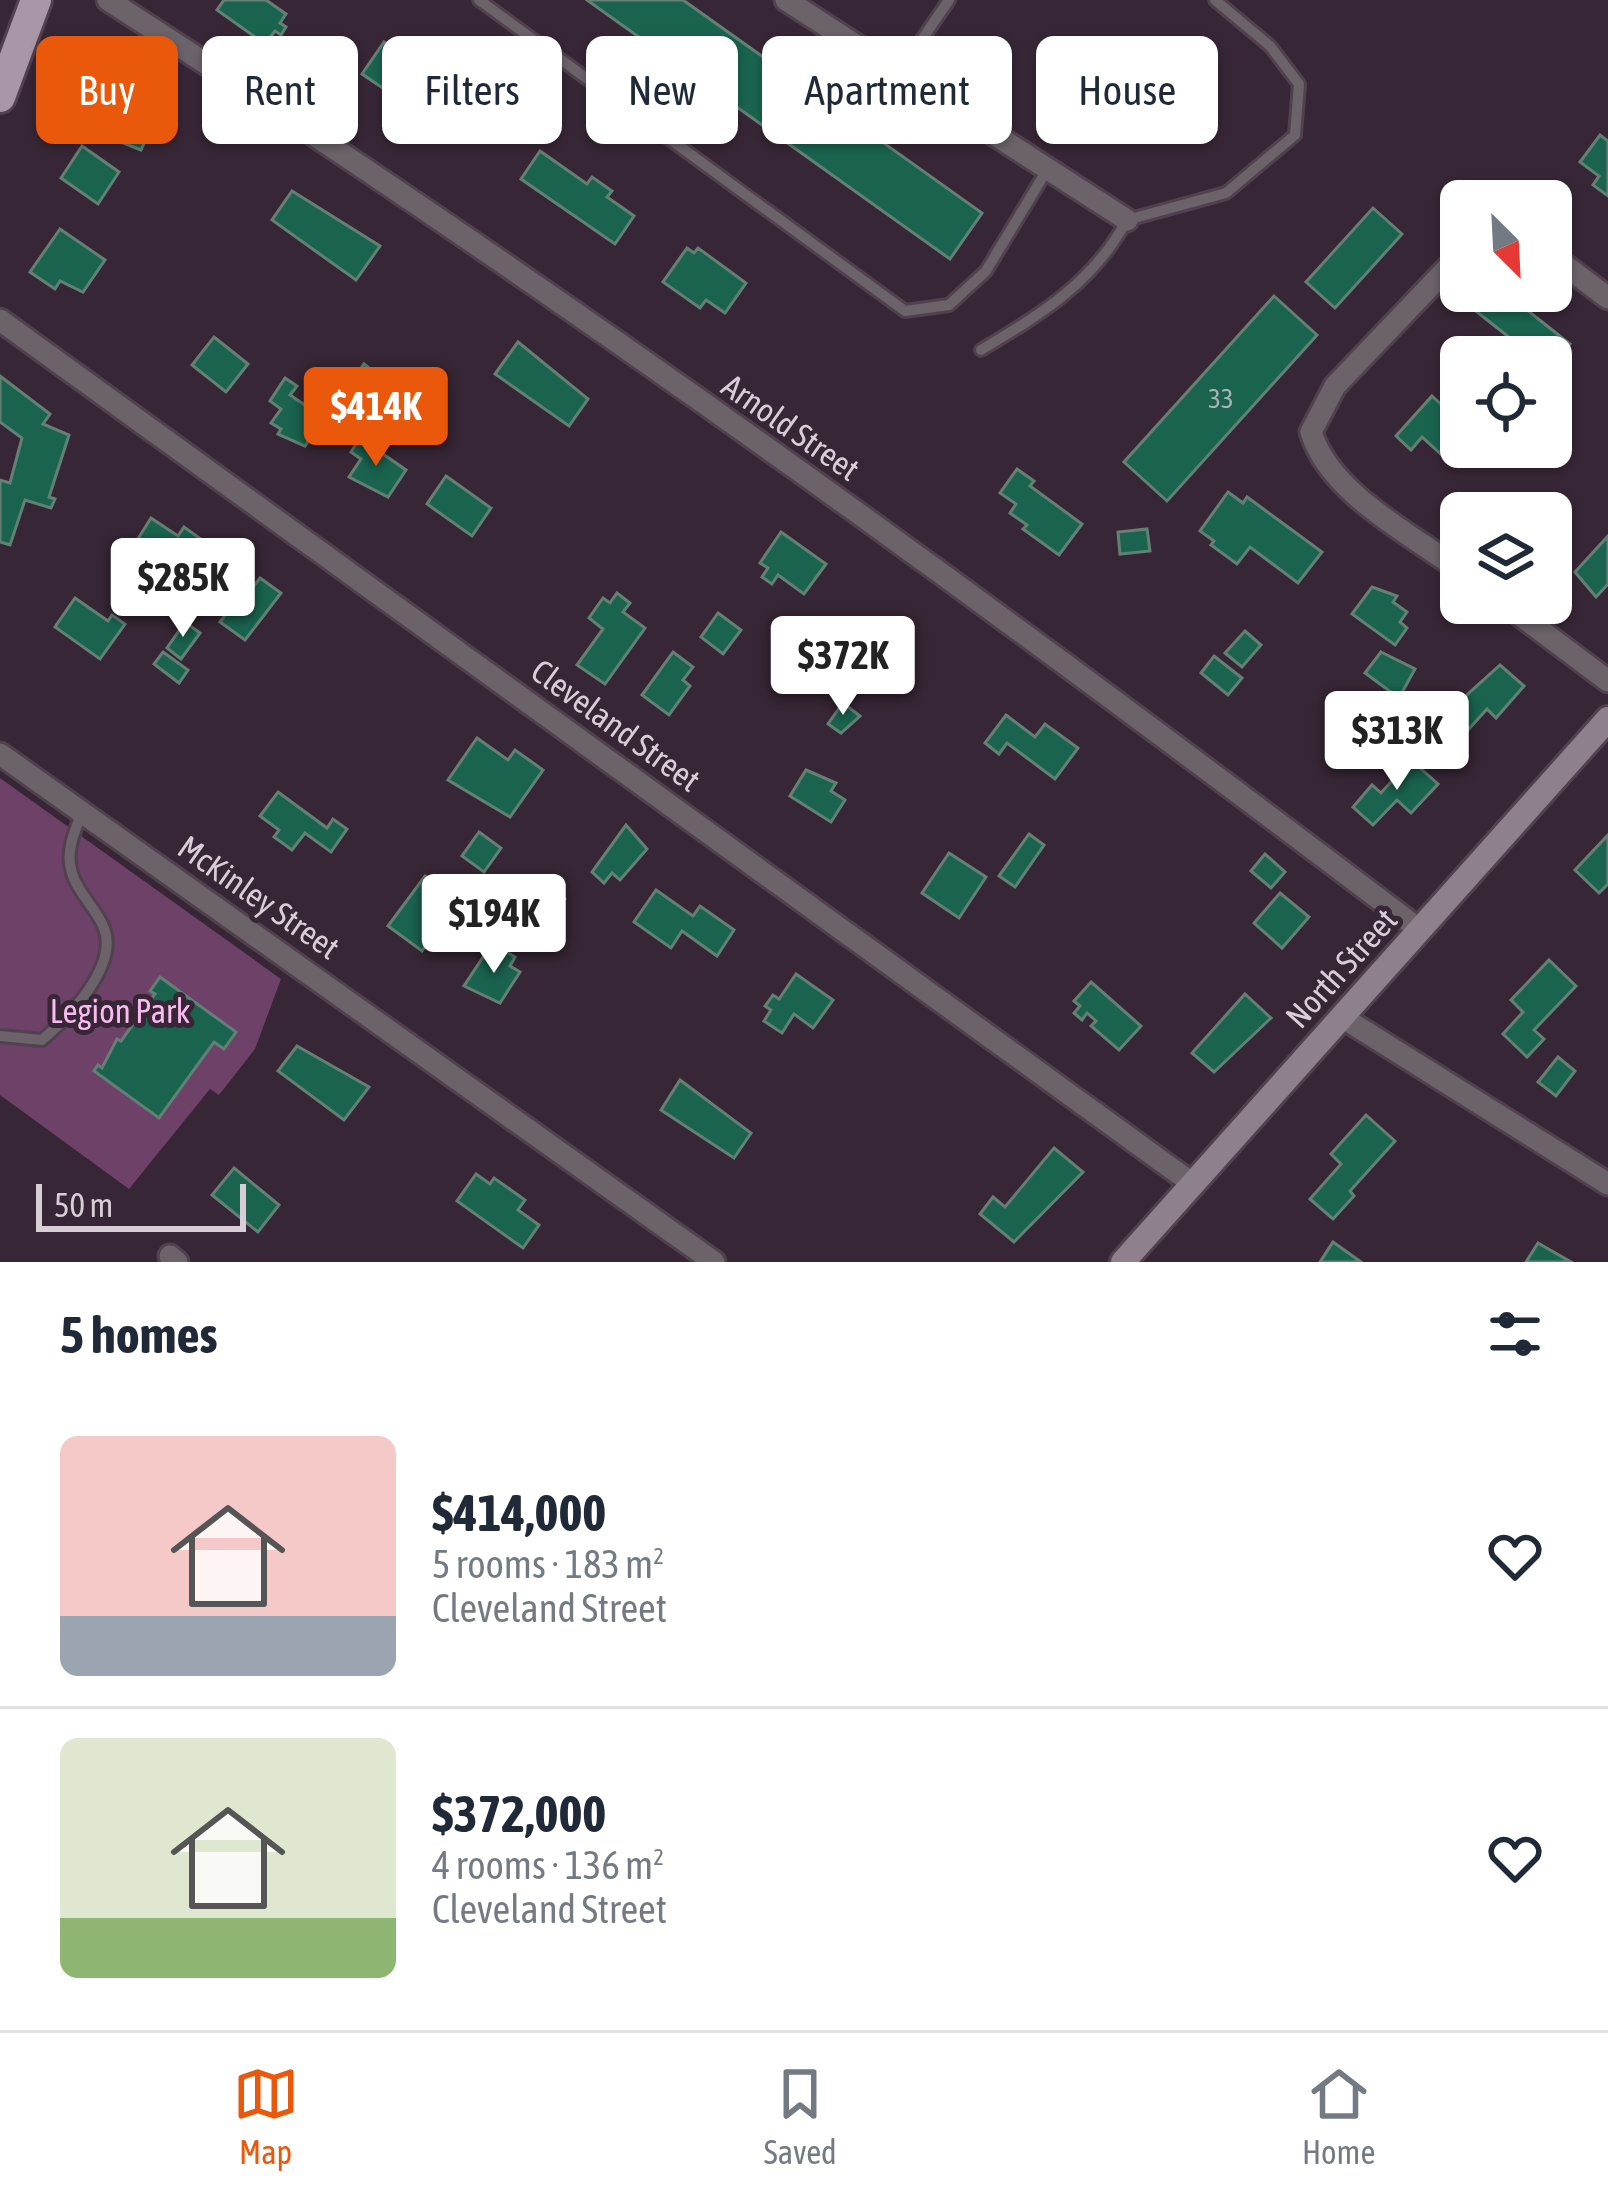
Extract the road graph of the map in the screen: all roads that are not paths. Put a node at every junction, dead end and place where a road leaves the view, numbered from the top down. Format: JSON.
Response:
{"nodes":[{"id":1,"x":36,"y":0,"type":"edge"},
{"id":2,"x":108,"y":0,"type":"edge"},
{"id":3,"x":479,"y":0,"type":"edge"},
{"id":4,"x":786,"y":0,"type":"edge"},
{"id":5,"x":950,"y":0,"type":"edge"},
{"id":6,"x":1215,"y":0,"type":"edge"},
{"id":7,"x":842,"y":36,"type":"edge"},
{"id":8,"x":925,"y":36,"type":"edge"},
{"id":9,"x":0,"y":97,"type":"edge"},
{"id":10,"x":1009,"y":144,"type":"edge"},
{"id":11,"x":1048,"y":169,"type":"junction"},
{"id":12,"x":1126,"y":220,"type":"junction"},
{"id":13,"x":1572,"y":271,"type":"edge"},
{"id":14,"x":1440,"y":277,"type":"edge"},
{"id":15,"x":1608,"y":298,"type":"edge"},
{"id":16,"x":0,"y":320,"type":"edge"},
{"id":17,"x":981,"y":350,"type":"dead end"},
{"id":18,"x":1440,"y":555,"type":"edge"},
{"id":19,"x":1532,"y":624,"type":"edge"},
{"id":20,"x":1608,"y":681,"type":"edge"},
{"id":21,"x":1608,"y":719,"type":"edge"},
{"id":22,"x":0,"y":754,"type":"edge"},
{"id":23,"x":82,"y":812,"type":"junction"},
{"id":24,"x":1420,"y":930,"type":"junction"},
{"id":25,"x":1342,"y":1017,"type":"junction"},
{"id":26,"x":0,"y":1036,"type":"edge"},
{"id":27,"x":1193,"y":1184,"type":"junction"},
{"id":28,"x":1608,"y":1184,"type":"edge"},
{"id":29,"x":714,"y":1262,"type":"edge"},
{"id":30,"x":1124,"y":1262,"type":"edge"}],
"edges":[{"from":1,"to":9,"type":"main road"},
{"from":2,"to":24,"type":"street","name":"Arnold Street"},
{"from":3,"to":11,"type":"lane"},
{"from":4,"to":7,"type":"street"},
{"from":5,"to":8,"type":"lane"},
{"from":6,"to":12,"type":"lane"},
{"from":10,"to":11,"type":"street"},
{"from":11,"to":12,"type":"street"},
{"from":12,"to":17,"type":"lane"},
{"from":13,"to":15,"type":"street"},
{"from":14,"to":18,"type":"street"},
{"from":16,"to":27,"type":"street","name":"Cleveland Street"},
{"from":19,"to":20,"type":"street"},
{"from":21,"to":24,"type":"main road","name":"North Street"},
{"from":22,"to":23,"type":"street","name":"McKinley Street"},
{"from":23,"to":26,"type":"lane"},
{"from":23,"to":29,"type":"street","name":"McKinley Street"},
{"from":24,"to":25,"type":"main road","name":"North Street"},
{"from":25,"to":27,"type":"main road","name":"North Street"},
{"from":25,"to":28,"type":"street"},
{"from":27,"to":30,"type":"main road","name":"North Street"}]}
